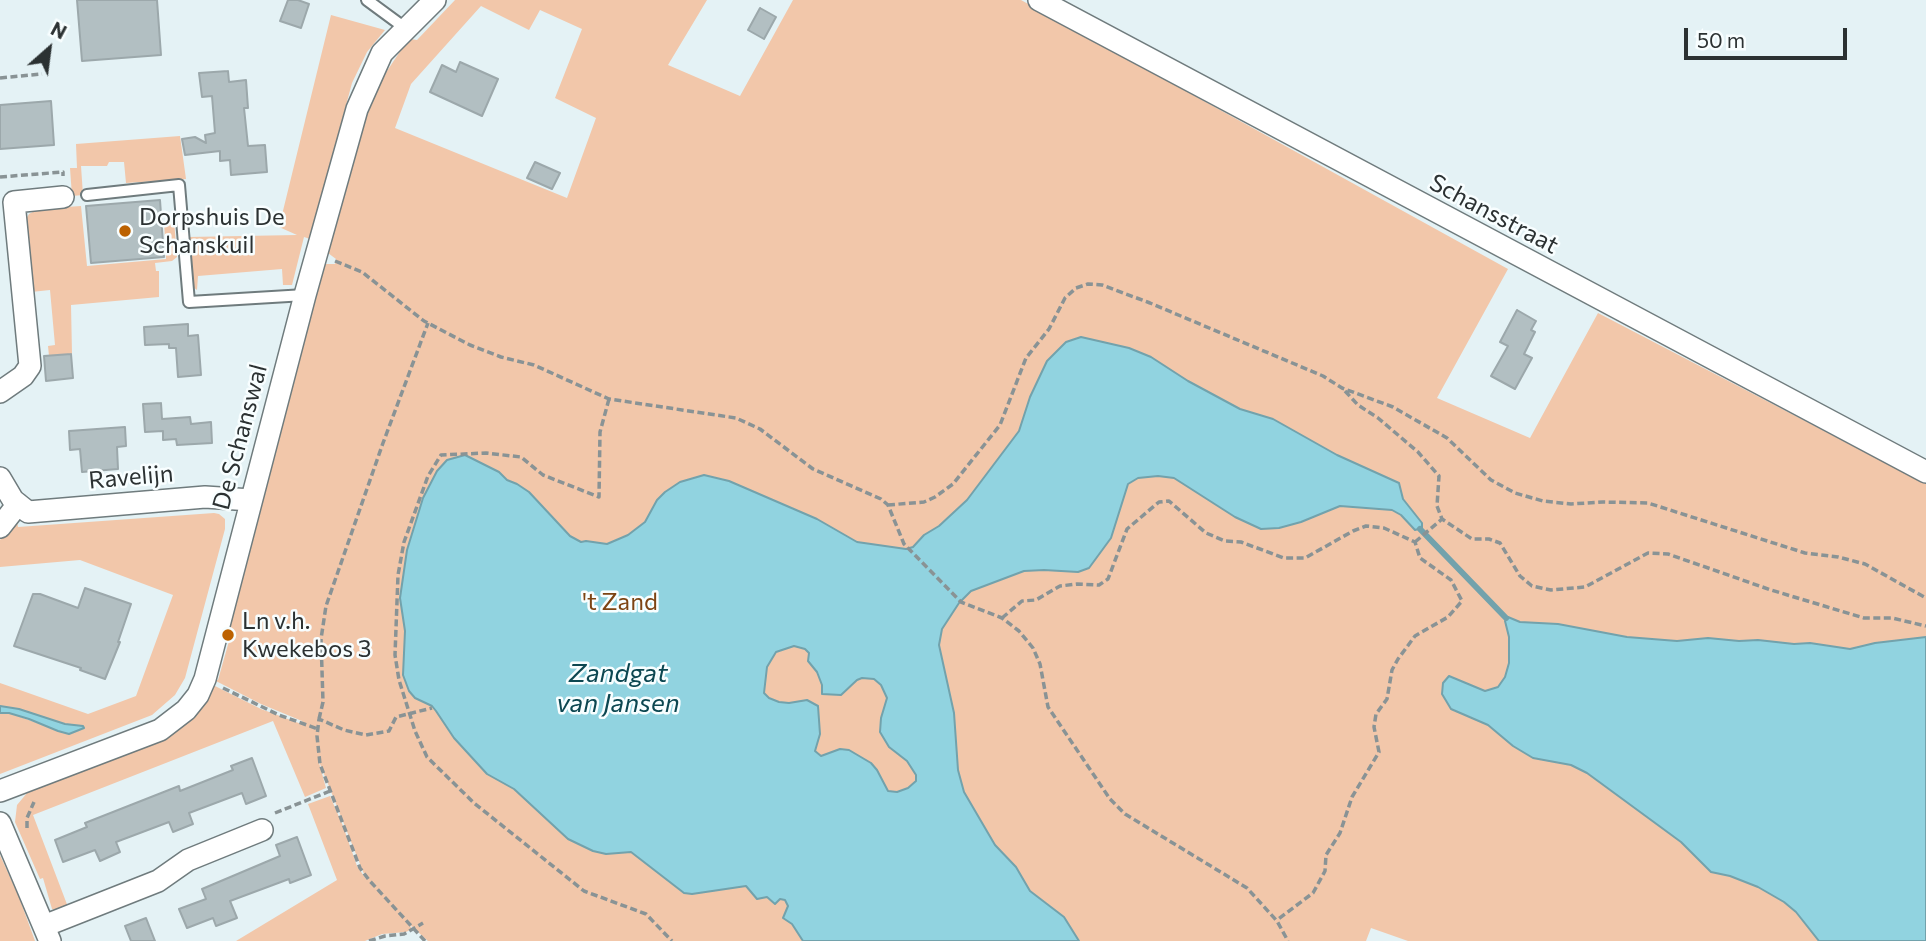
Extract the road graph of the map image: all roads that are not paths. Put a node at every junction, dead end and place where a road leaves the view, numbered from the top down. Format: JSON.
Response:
{"nodes":[{"id":1,"x":367,"y":0,"type":"edge"},
{"id":2,"x":435,"y":0,"type":"edge"},
{"id":3,"x":1039,"y":0,"type":"edge"},
{"id":4,"x":405,"y":28,"type":"junction"},
{"id":5,"x":87,"y":195,"type":"dead end"},
{"id":6,"x":63,"y":197,"type":"dead end"},
{"id":7,"x":305,"y":295,"type":"junction"},
{"id":8,"x":0,"y":392,"type":"edge"},
{"id":9,"x":1926,"y":472,"type":"edge"},
{"id":10,"x":0,"y":478,"type":"edge"},
{"id":11,"x":251,"y":500,"type":"junction"},
{"id":12,"x":18,"y":504,"type":"junction"},
{"id":13,"x":0,"y":527,"type":"edge"},
{"id":14,"x":0,"y":791,"type":"edge"},
{"id":15,"x":0,"y":823,"type":"edge"},
{"id":16,"x":262,"y":830,"type":"road end"},
{"id":17,"x":47,"y":933,"type":"edge"}],
"edges":[{"from":1,"to":4,"type":"lane"},
{"from":2,"to":4,"type":"street","name":"De Schanswal"},
{"from":3,"to":9,"type":"street","name":"Schansstraat"},
{"from":4,"to":7,"type":"street","name":"De Schanswal"},
{"from":5,"to":7,"type":"lane"},
{"from":6,"to":8,"type":"street"},
{"from":7,"to":11,"type":"street","name":"De Schanswal"},
{"from":10,"to":12,"type":"street"},
{"from":11,"to":12,"type":"street","name":"Ravelijn"},
{"from":11,"to":14,"type":"street","name":"De Schanswal"},
{"from":12,"to":13,"type":"street"},
{"from":15,"to":17,"type":"street"},
{"from":16,"to":17,"type":"street"}]}
